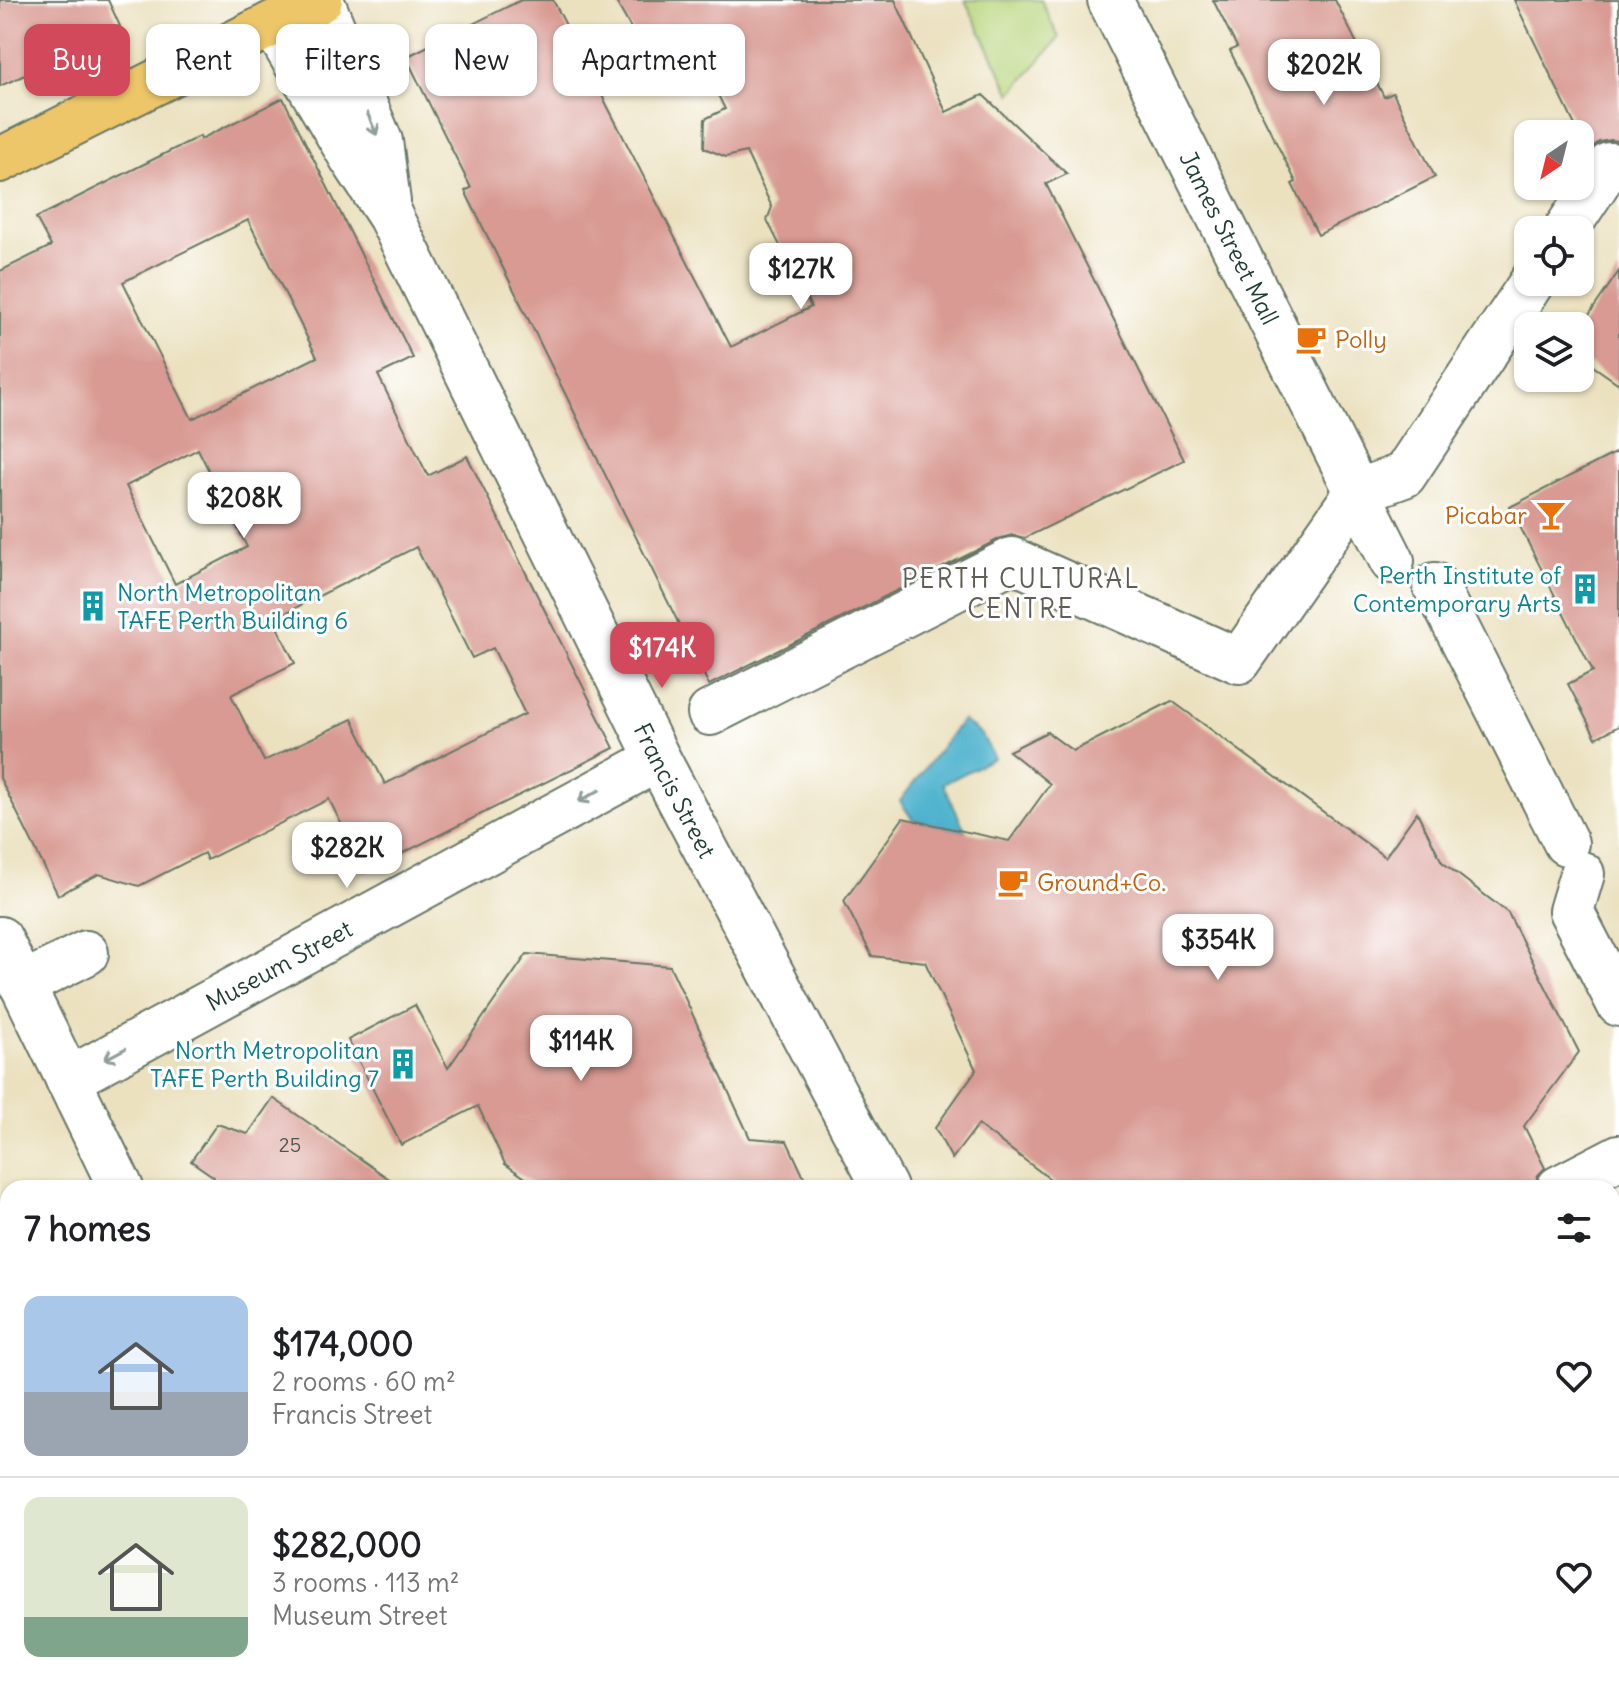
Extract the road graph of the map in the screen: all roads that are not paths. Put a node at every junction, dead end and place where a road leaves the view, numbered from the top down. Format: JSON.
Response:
{"nodes":[{"id":1,"x":320,"y":0,"type":"edge"},
{"id":2,"x":1110,"y":0,"type":"edge"},
{"id":3,"x":273,"y":24,"type":"junction"},
{"id":4,"x":0,"y":160,"type":"edge"},
{"id":5,"x":1619,"y":166,"type":"edge"},
{"id":6,"x":390,"y":216,"type":"junction"},
{"id":7,"x":1575,"y":216,"type":"edge"},
{"id":8,"x":1523,"y":296,"type":"edge"},
{"id":9,"x":1357,"y":492,"type":"junction"},
{"id":10,"x":1392,"y":561,"type":"dead end"},
{"id":11,"x":1435,"y":585,"type":"dead end"},
{"id":12,"x":710,"y":713,"type":"dead end"},
{"id":13,"x":658,"y":759,"type":"junction"},
{"id":14,"x":0,"y":939,"type":"edge"},
{"id":15,"x":86,"y":953,"type":"dead end"},
{"id":16,"x":22,"y":985,"type":"junction"},
{"id":17,"x":1619,"y":1004,"type":"edge"},
{"id":18,"x":68,"y":1080,"type":"junction"},
{"id":19,"x":1619,"y":1157,"type":"edge"},
{"id":20,"x":117,"y":1180,"type":"edge"},
{"id":21,"x":881,"y":1180,"type":"edge"},
{"id":22,"x":1574,"y":1180,"type":"edge"}],
"edges":[{"from":1,"to":3,"type":"main road"},
{"from":1,"to":6,"type":"street","name":"Francis Street","one_way":true},
{"from":2,"to":9,"type":"street","name":"James Street Mall"},
{"from":3,"to":4,"type":"main road"},
{"from":3,"to":6,"type":"street","name":"Francis Street"},
{"from":5,"to":7,"type":"street"},
{"from":6,"to":13,"type":"street","name":"Francis Street"},
{"from":8,"to":9,"type":"street"},
{"from":9,"to":10,"type":"street","name":"James Street Mall"},
{"from":9,"to":12,"type":"street"},
{"from":11,"to":17,"type":"street"},
{"from":13,"to":18,"type":"street","name":"Museum Street","one_way":true},
{"from":13,"to":21,"type":"street","name":"Francis Street"},
{"from":14,"to":16,"type":"street"},
{"from":15,"to":16,"type":"street"},
{"from":16,"to":18,"type":"street"},
{"from":18,"to":20,"type":"street"},
{"from":19,"to":22,"type":"street"}]}
